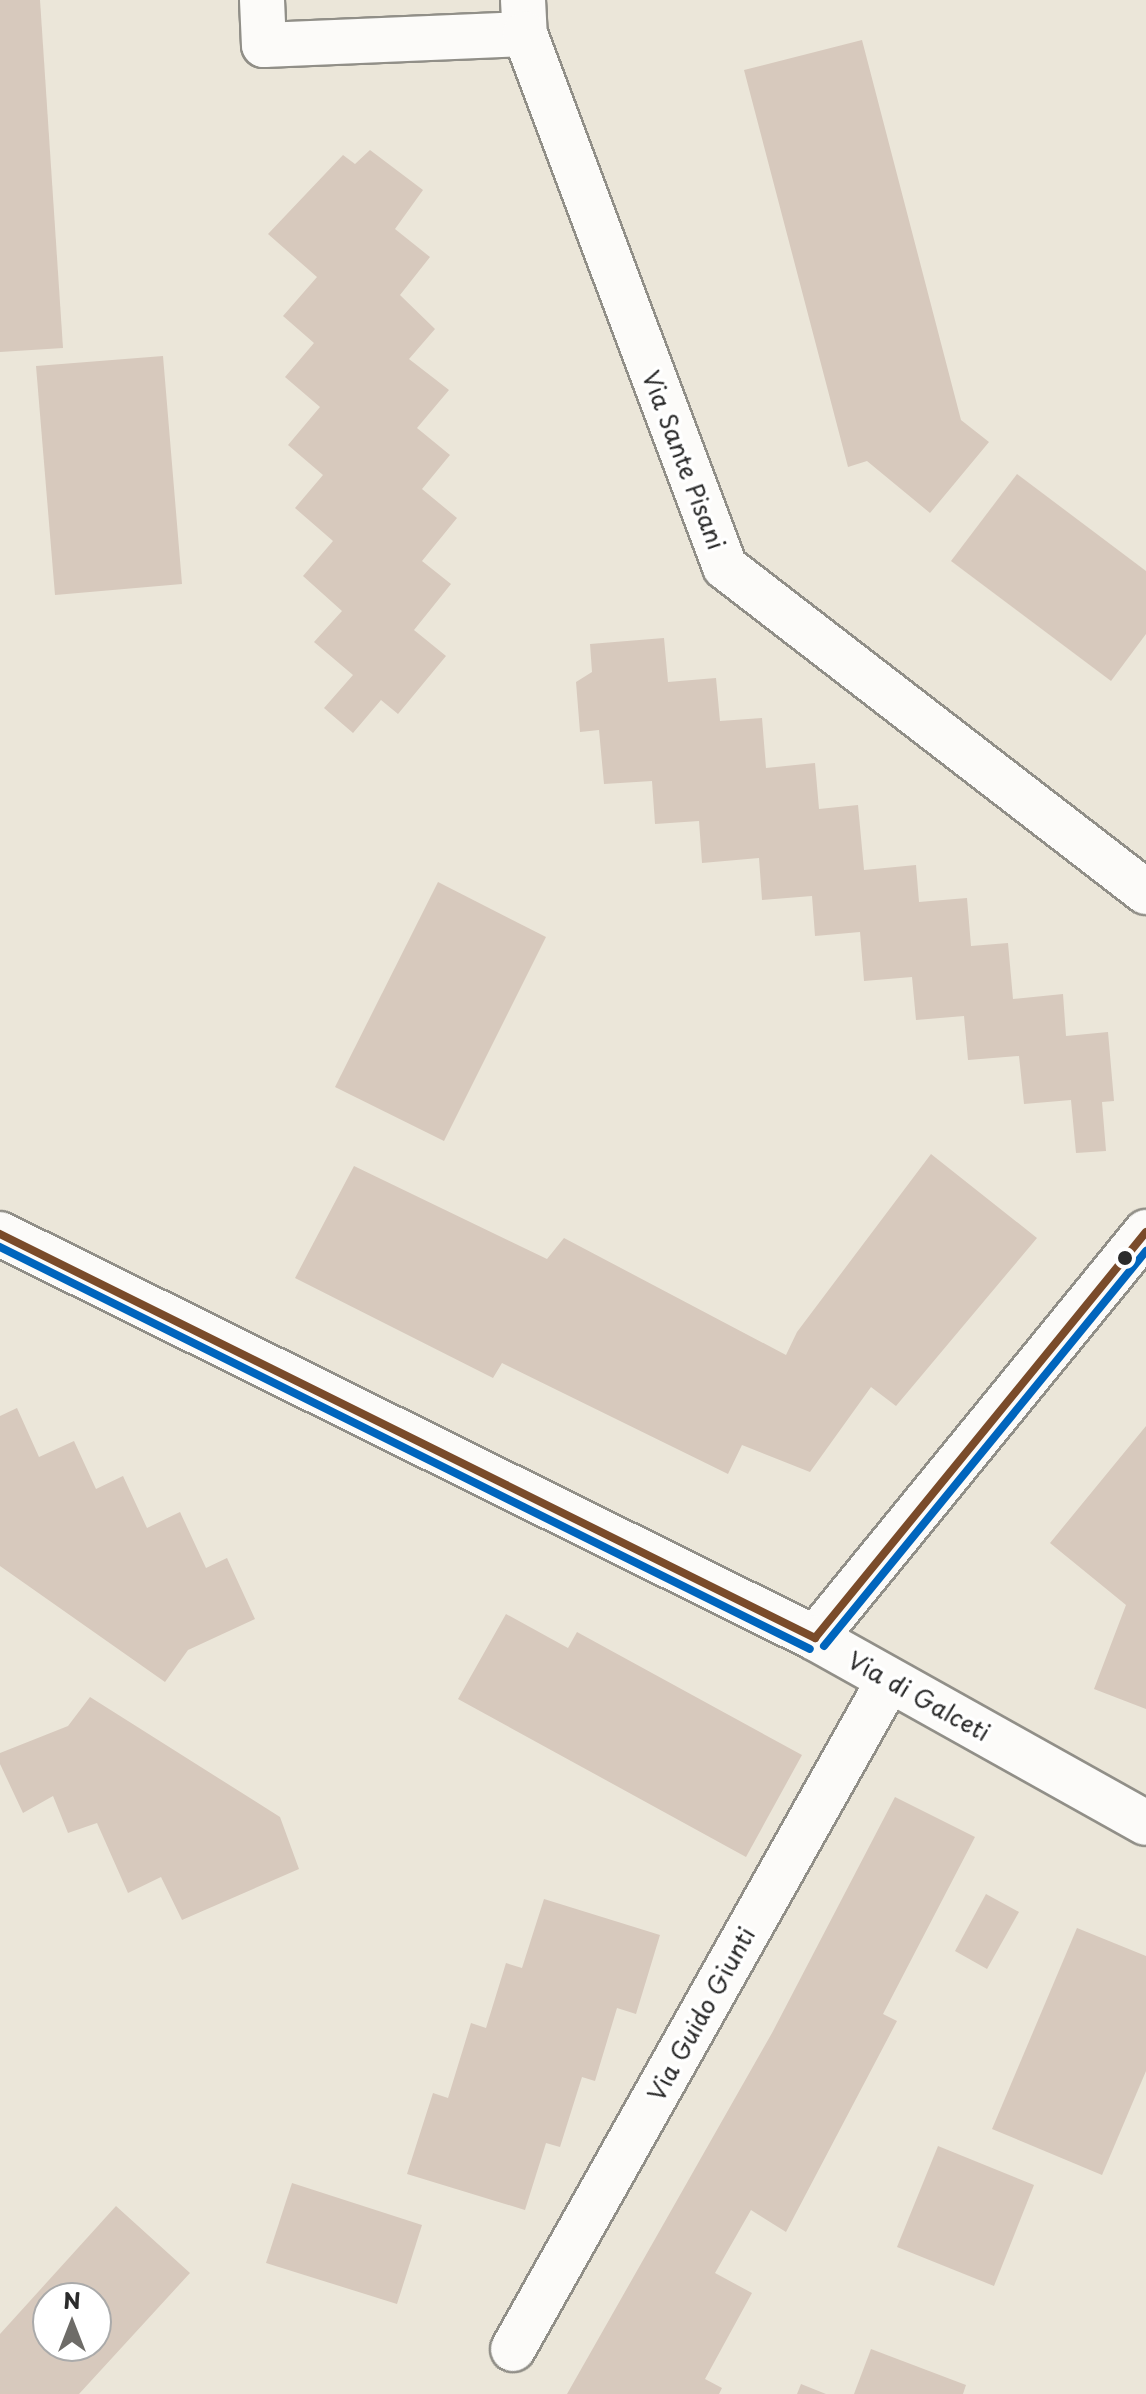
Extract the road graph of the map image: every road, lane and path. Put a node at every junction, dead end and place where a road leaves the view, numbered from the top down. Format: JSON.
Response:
{"nodes":[{"id":1,"x":262,"y":0,"type":"edge"},
{"id":2,"x":524,"y":17,"type":"edge"},
{"id":3,"x":1146,"y":892,"type":"edge"},
{"id":4,"x":1146,"y":1232,"type":"edge"},
{"id":5,"x":0,"y":1234,"type":"edge"},
{"id":6,"x":815,"y":1638,"type":"junction"},
{"id":7,"x":889,"y":1680,"type":"junction"},
{"id":8,"x":1146,"y":1823,"type":"edge"},
{"id":9,"x":513,"y":2349,"type":"dead end"}],
"edges":[{"from":1,"to":2,"type":"street","name":"Via Sante Pisani"},
{"from":2,"to":3,"type":"street","name":"Via Sante Pisani"},
{"from":4,"to":6,"type":"street"},
{"from":5,"to":6,"type":"street","name":"Via di Galceti"},
{"from":6,"to":7,"type":"street","name":"Via di Galceti"},
{"from":7,"to":8,"type":"street","name":"Via di Galceti"},
{"from":7,"to":9,"type":"street","name":"Via Guido Giunti"}]}
